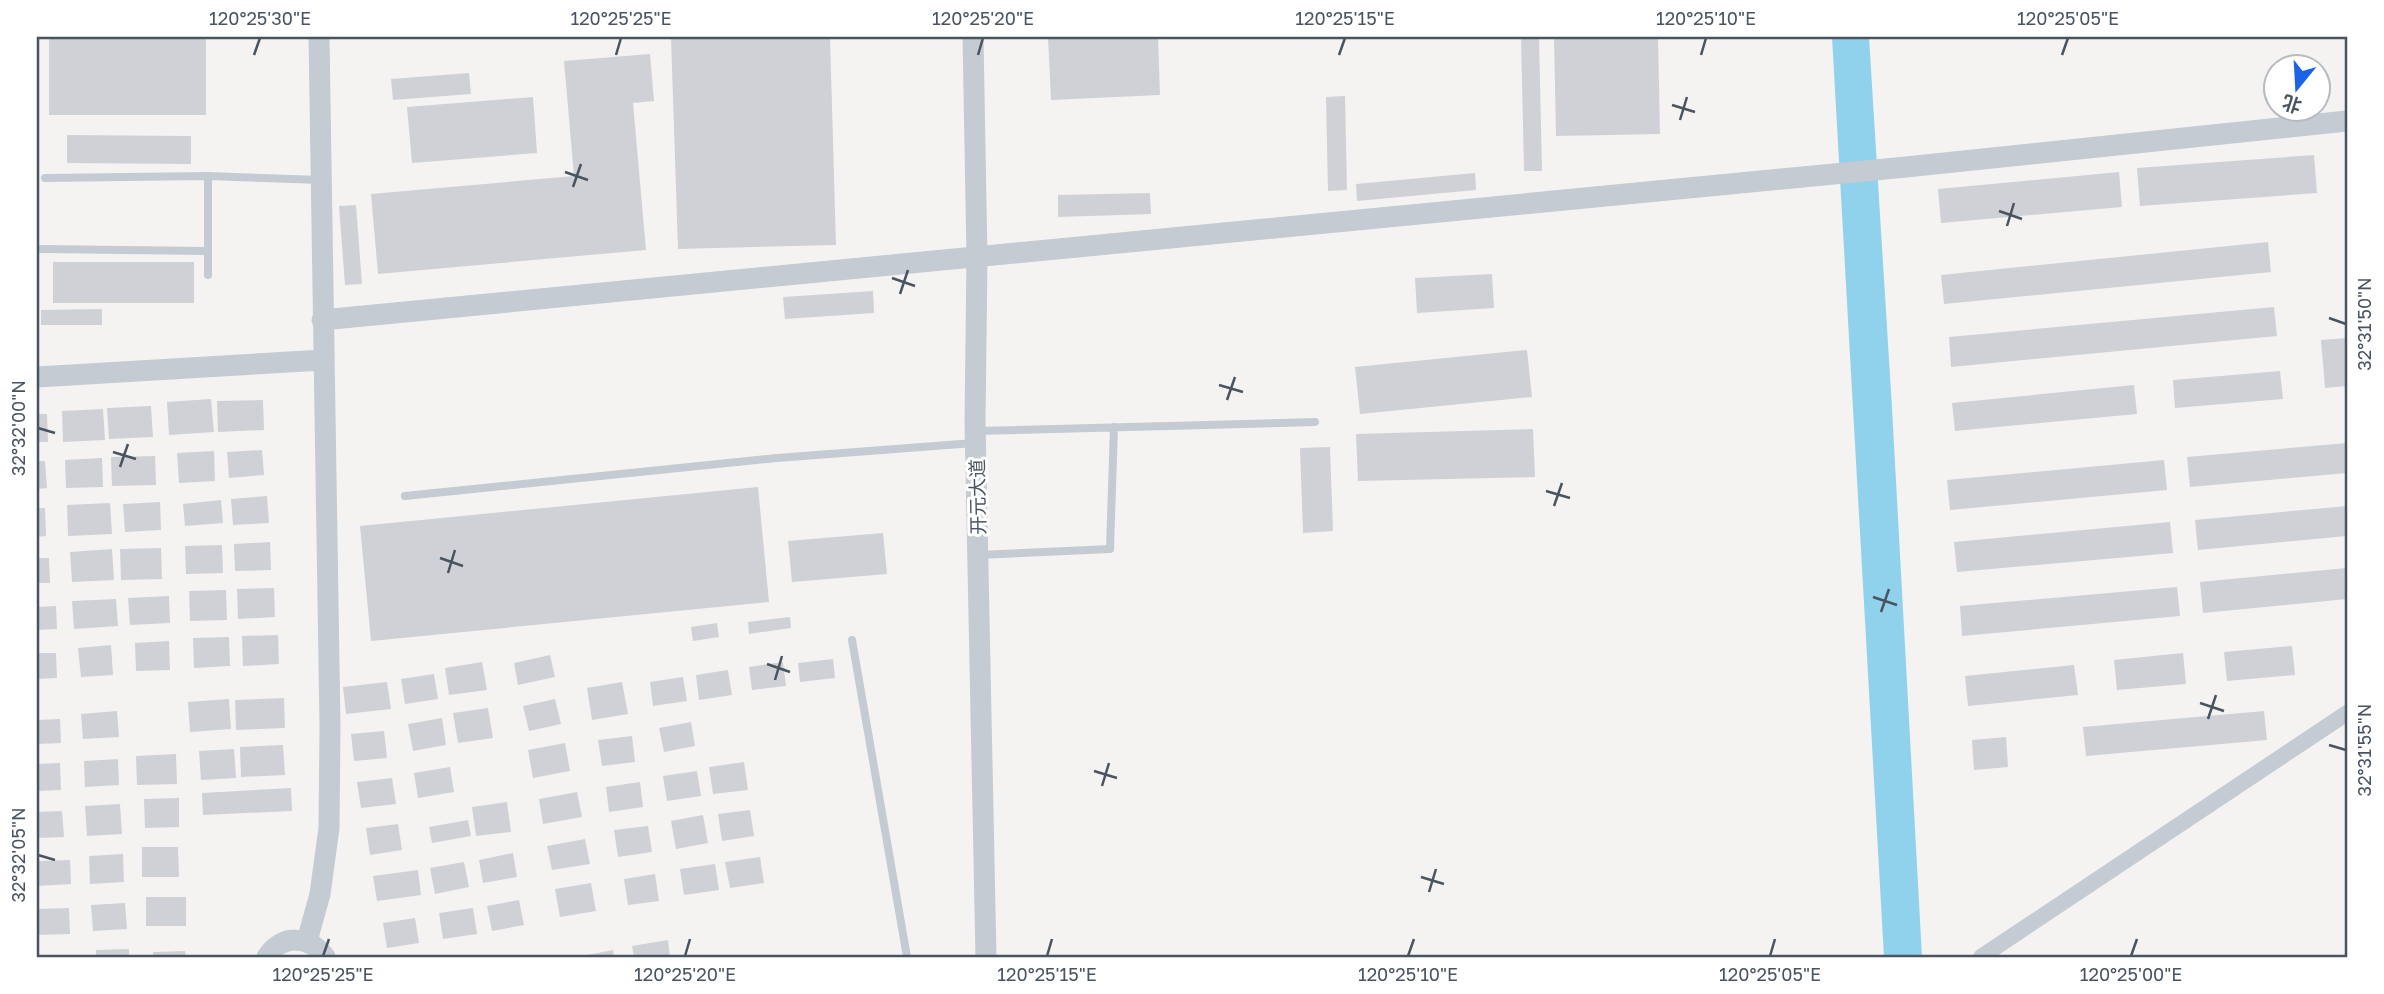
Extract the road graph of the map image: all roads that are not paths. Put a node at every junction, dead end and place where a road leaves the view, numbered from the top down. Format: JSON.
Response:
{"nodes":[{"id":1,"x":319,"y":37,"type":"edge"},
{"id":2,"x":974,"y":37,"type":"edge"},
{"id":3,"x":2347,"y":121,"type":"edge"},
{"id":4,"x":208,"y":176,"type":"junction"},
{"id":5,"x":45,"y":178,"type":"dead end"},
{"id":6,"x":321,"y":180,"type":"junction"},
{"id":7,"x":41,"y":249,"type":"dead end"},
{"id":8,"x":208,"y":251,"type":"junction"},
{"id":9,"x":977,"y":257,"type":"junction"},
{"id":10,"x":208,"y":275,"type":"dead end"},
{"id":11,"x":322,"y":320,"type":"junction"},
{"id":12,"x":323,"y":360,"type":"junction"},
{"id":13,"x":37,"y":377,"type":"edge"},
{"id":14,"x":1315,"y":422,"type":"dead end"},
{"id":15,"x":1114,"y":427,"type":"junction"},
{"id":16,"x":976,"y":437,"type":"junction"},
{"id":17,"x":405,"y":496,"type":"dead end"},
{"id":18,"x":978,"y":555,"type":"junction"},
{"id":19,"x":852,"y":640,"type":"dead end"},
{"id":20,"x":2347,"y":712,"type":"edge"},
{"id":21,"x":307,"y":941,"type":"junction"},
{"id":22,"x":267,"y":957,"type":"edge"},
{"id":23,"x":325,"y":957,"type":"edge"},
{"id":24,"x":907,"y":957,"type":"edge"},
{"id":25,"x":986,"y":957,"type":"edge"},
{"id":26,"x":1981,"y":957,"type":"edge"}],
"edges":[{"from":1,"to":6,"type":"street"},
{"from":2,"to":9,"type":"street","name":"开元大道"},
{"from":3,"to":9,"type":"street"},
{"from":4,"to":5,"type":"lane"},
{"from":4,"to":6,"type":"lane"},
{"from":4,"to":8,"type":"lane"},
{"from":6,"to":11,"type":"street"},
{"from":7,"to":8,"type":"lane"},
{"from":8,"to":10,"type":"lane"},
{"from":9,"to":11,"type":"street"},
{"from":9,"to":16,"type":"street","name":"开元大道"},
{"from":11,"to":12,"type":"street"},
{"from":12,"to":13,"type":"street"},
{"from":12,"to":21,"type":"street"},
{"from":14,"to":15,"type":"lane"},
{"from":15,"to":16,"type":"lane"},
{"from":15,"to":18,"type":"lane"},
{"from":16,"to":17,"type":"lane"},
{"from":16,"to":18,"type":"street","name":"开元大道"},
{"from":18,"to":25,"type":"street","name":"开元大道"},
{"from":19,"to":24,"type":"lane"},
{"from":20,"to":26,"type":"street"},
{"from":21,"to":22,"type":"street"},
{"from":21,"to":23,"type":"street"}]}
